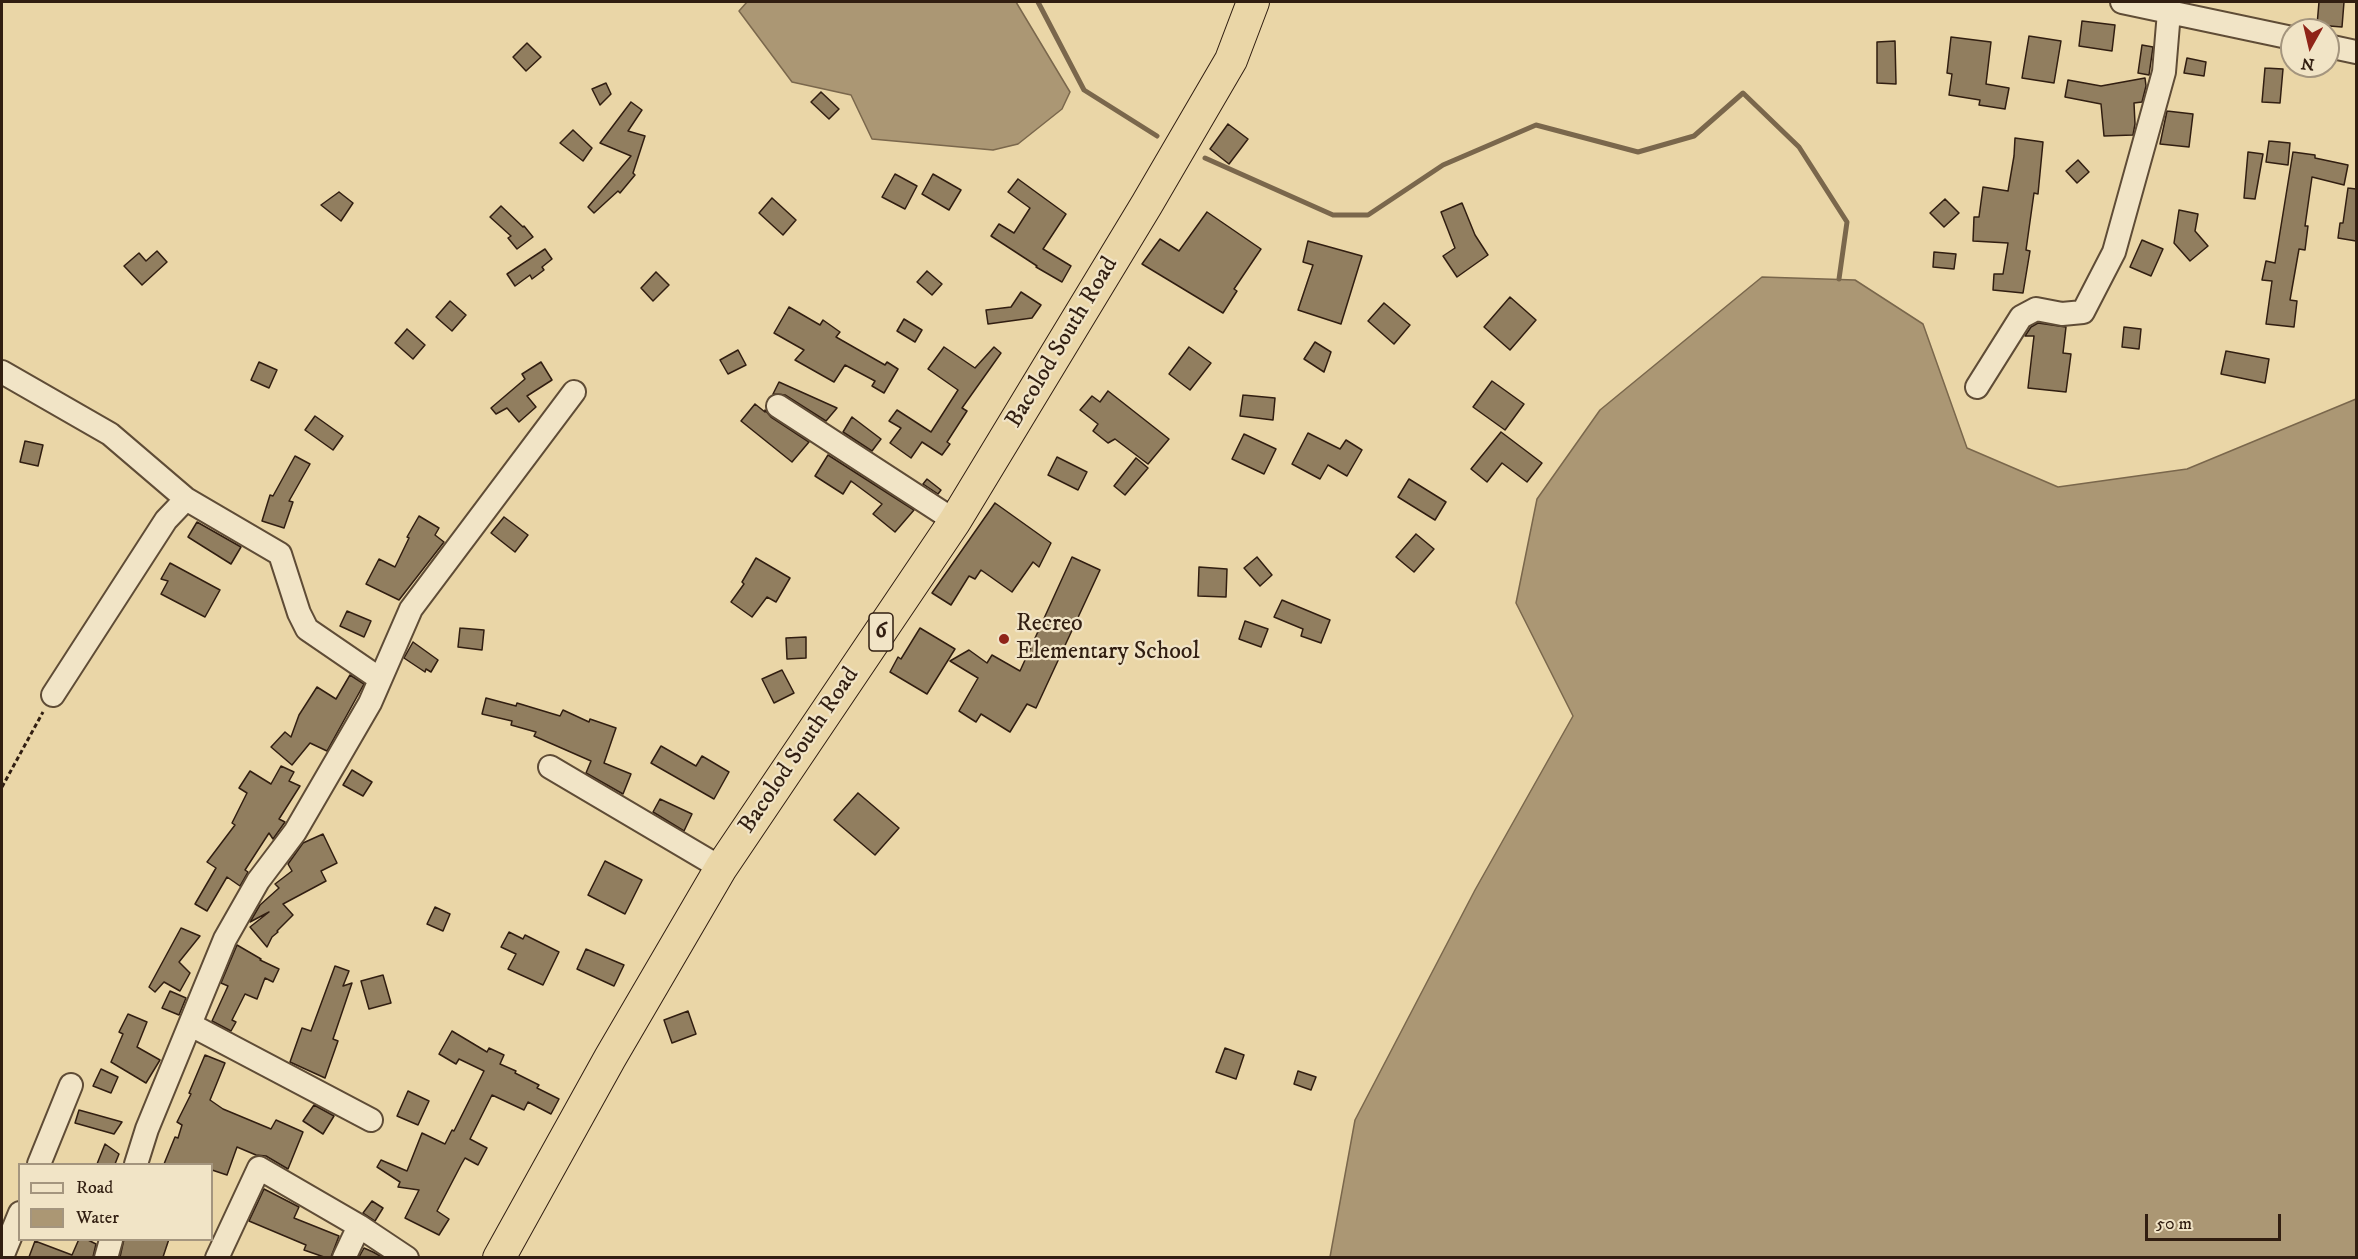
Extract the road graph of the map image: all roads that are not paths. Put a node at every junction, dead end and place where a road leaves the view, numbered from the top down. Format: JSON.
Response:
{"nodes":[{"id":1,"x":1253,"y":2,"type":"edge"},
{"id":2,"x":2122,"y":2,"type":"edge"},
{"id":3,"x":2169,"y":12,"type":"junction"},
{"id":4,"x":2280,"y":35,"type":"edge"},
{"id":5,"x":2340,"y":48,"type":"edge"},
{"id":6,"x":2356,"y":52,"type":"edge"},
{"id":7,"x":2,"y":372,"type":"edge"},
{"id":8,"x":1977,"y":387,"type":"dead end"},
{"id":9,"x":574,"y":392,"type":"dead end"},
{"id":10,"x":778,"y":406,"type":"dead end"},
{"id":11,"x":186,"y":499,"type":"junction"},
{"id":12,"x":955,"y":520,"type":"junction"},
{"id":13,"x":380,"y":680,"type":"junction"},
{"id":14,"x":53,"y":694,"type":"road end"},
{"id":15,"x":550,"y":767,"type":"dead end"},
{"id":16,"x":720,"y":868,"type":"junction"},
{"id":17,"x":191,"y":1025,"type":"junction"},
{"id":18,"x":71,"y":1085,"type":"dead end"},
{"id":19,"x":371,"y":1120,"type":"dead end"},
{"id":20,"x":39,"y":1163,"type":"edge"},
{"id":21,"x":136,"y":1163,"type":"edge"},
{"id":22,"x":18,"y":1218,"type":"edge"},
{"id":23,"x":359,"y":1226,"type":"junction"},
{"id":24,"x":110,"y":1241,"type":"edge"},
{"id":25,"x":2,"y":1257,"type":"edge"},
{"id":26,"x":106,"y":1257,"type":"edge"},
{"id":27,"x":217,"y":1257,"type":"edge"},
{"id":28,"x":344,"y":1257,"type":"edge"},
{"id":29,"x":407,"y":1257,"type":"edge"},
{"id":30,"x":499,"y":1257,"type":"edge"}],
"edges":[{"from":1,"to":12,"type":"highway","name":"Bacolod South Road","number":"6"},
{"from":2,"to":3,"type":"street"},
{"from":3,"to":4,"type":"street"},
{"from":3,"to":8,"type":"street"},
{"from":5,"to":6,"type":"street"},
{"from":7,"to":11,"type":"street"},
{"from":9,"to":13,"type":"street"},
{"from":10,"to":12,"type":"street"},
{"from":11,"to":13,"type":"street"},
{"from":11,"to":14,"type":"street"},
{"from":12,"to":16,"type":"highway","name":"Bacolod South Road","number":"6"},
{"from":13,"to":17,"type":"street"},
{"from":15,"to":16,"type":"street"},
{"from":16,"to":30,"type":"highway","name":"Bacolod South Road","number":"6"},
{"from":17,"to":19,"type":"street"},
{"from":17,"to":21,"type":"street"},
{"from":18,"to":20,"type":"street"},
{"from":22,"to":25,"type":"street"},
{"from":23,"to":27,"type":"street"},
{"from":23,"to":28,"type":"street"},
{"from":23,"to":29,"type":"street"},
{"from":24,"to":26,"type":"street"}]}
